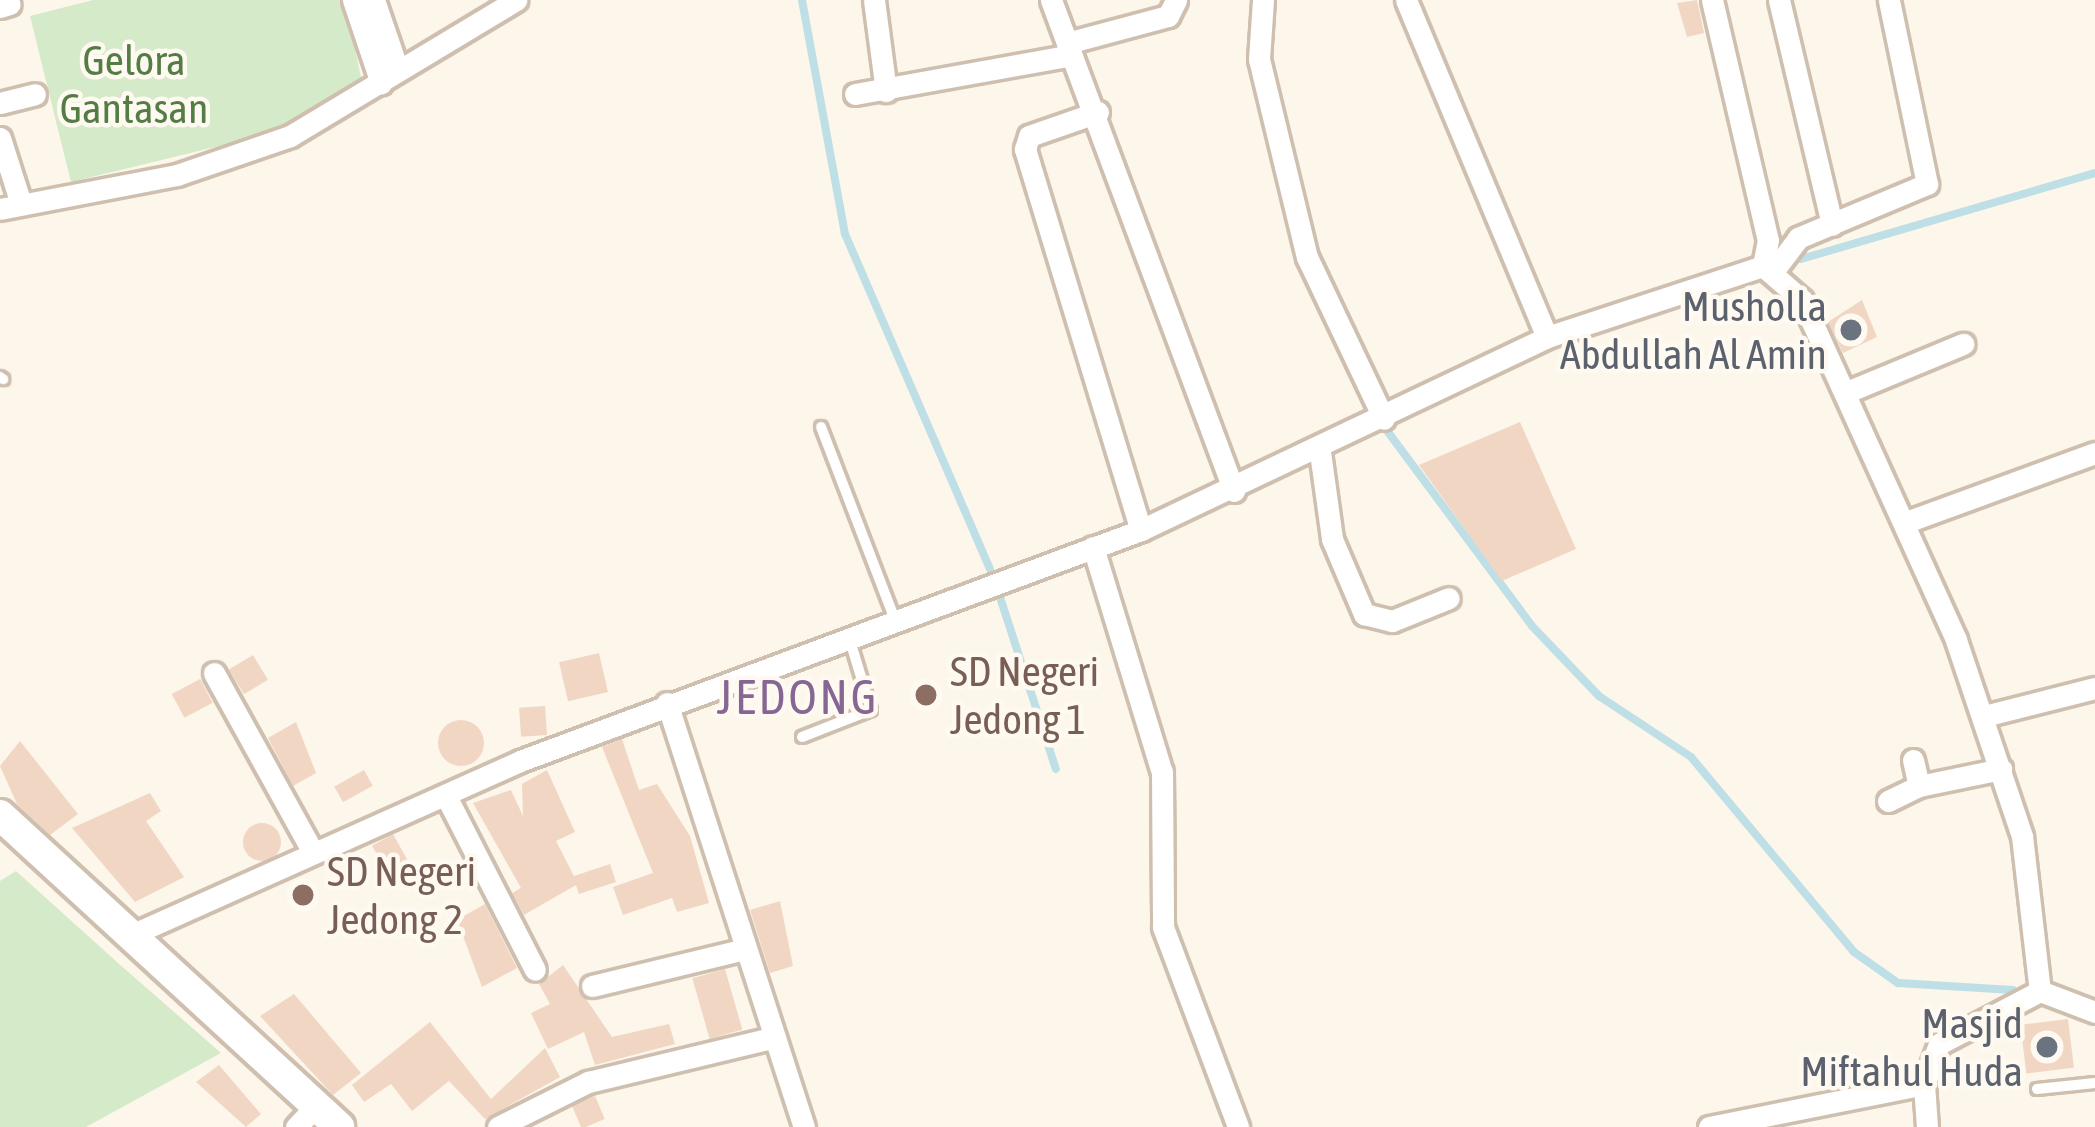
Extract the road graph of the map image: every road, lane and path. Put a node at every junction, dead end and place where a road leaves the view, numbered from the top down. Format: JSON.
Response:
{"nodes":[{"id":1,"x":353,"y":0,"type":"edge"},
{"id":2,"x":374,"y":0,"type":"edge"},
{"id":3,"x":516,"y":0,"type":"edge"},
{"id":4,"x":874,"y":0,"type":"edge"},
{"id":5,"x":1051,"y":0,"type":"edge"},
{"id":6,"x":1176,"y":0,"type":"edge"},
{"id":7,"x":1263,"y":0,"type":"edge"},
{"id":8,"x":1406,"y":0,"type":"edge"},
{"id":9,"x":1712,"y":0,"type":"edge"},
{"id":10,"x":1780,"y":0,"type":"edge"},
{"id":11,"x":1888,"y":0,"type":"edge"},
{"id":12,"x":1070,"y":50,"type":"junction"},
{"id":13,"x":390,"y":76,"type":"junction"},
{"id":14,"x":886,"y":91,"type":"junction"},
{"id":15,"x":34,"y":94,"type":"dead end"},
{"id":16,"x":855,"y":94,"type":"dead end"},
{"id":17,"x":0,"y":103,"type":"edge"},
{"id":18,"x":1098,"y":112,"type":"junction"},
{"id":19,"x":0,"y":138,"type":"edge"},
{"id":20,"x":10,"y":206,"type":"edge"},
{"id":21,"x":1832,"y":225,"type":"junction"},
{"id":22,"x":1769,"y":267,"type":"junction"},
{"id":23,"x":1547,"y":337,"type":"junction"},
{"id":24,"x":1963,"y":344,"type":"dead end"},
{"id":25,"x":1847,"y":392,"type":"junction"},
{"id":26,"x":1384,"y":418,"type":"junction"},
{"id":27,"x":821,"y":427,"type":"dead end"},
{"id":28,"x":1321,"y":452,"type":"junction"},
{"id":29,"x":2095,"y":453,"type":"edge"},
{"id":30,"x":1234,"y":491,"type":"junction"},
{"id":31,"x":1909,"y":521,"type":"junction"},
{"id":32,"x":1141,"y":530,"type":"junction"},
{"id":33,"x":1093,"y":547,"type":"junction"},
{"id":34,"x":1449,"y":598,"type":"dead end"},
{"id":35,"x":894,"y":617,"type":"junction"},
{"id":36,"x":848,"y":633,"type":"junction"},
{"id":37,"x":214,"y":674,"type":"dead end"},
{"id":38,"x":2095,"y":688,"type":"edge"},
{"id":39,"x":667,"y":703,"type":"junction"},
{"id":40,"x":1984,"y":716,"type":"junction"},
{"id":41,"x":802,"y":737,"type":"dead end"},
{"id":42,"x":1913,"y":760,"type":"dead end"},
{"id":43,"x":2001,"y":769,"type":"junction"},
{"id":44,"x":1919,"y":786,"type":"junction"},
{"id":45,"x":446,"y":796,"type":"junction"},
{"id":46,"x":1888,"y":801,"type":"dead end"},
{"id":47,"x":0,"y":815,"type":"edge"},
{"id":48,"x":313,"y":852,"type":"junction"},
{"id":49,"x":129,"y":935,"type":"junction"},
{"id":50,"x":745,"y":949,"type":"junction"},
{"id":51,"x":535,"y":970,"type":"dead end"},
{"id":52,"x":592,"y":986,"type":"dead end"},
{"id":53,"x":2040,"y":991,"type":"junction"},
{"id":54,"x":2095,"y":1012,"type":"edge"},
{"id":55,"x":775,"y":1037,"type":"junction"},
{"id":56,"x":2095,"y":1083,"type":"edge"},
{"id":57,"x":1924,"y":1084,"type":"junction"},
{"id":58,"x":2037,"y":1089,"type":"dead end"},
{"id":59,"x":317,"y":1120,"type":"edge"},
{"id":60,"x":498,"y":1127,"type":"edge"},
{"id":61,"x":804,"y":1127,"type":"edge"},
{"id":62,"x":1238,"y":1127,"type":"edge"},
{"id":63,"x":1709,"y":1127,"type":"edge"},
{"id":64,"x":1927,"y":1127,"type":"edge"}],
"edges":[{"from":1,"to":13,"type":"street"},
{"from":2,"to":13,"type":"street"},
{"from":3,"to":13,"type":"street"},
{"from":4,"to":14,"type":"street"},
{"from":5,"to":12,"type":"street"},
{"from":6,"to":12,"type":"street"},
{"from":7,"to":26,"type":"street"},
{"from":8,"to":23,"type":"street"},
{"from":9,"to":22,"type":"street"},
{"from":10,"to":21,"type":"street"},
{"from":11,"to":21,"type":"street"},
{"from":12,"to":14,"type":"street"},
{"from":12,"to":18,"type":"street"},
{"from":13,"to":20,"type":"street"},
{"from":14,"to":16,"type":"street"},
{"from":15,"to":17,"type":"street"},
{"from":18,"to":30,"type":"street"},
{"from":18,"to":32,"type":"street"},
{"from":19,"to":20,"type":"street"},
{"from":21,"to":22,"type":"street"},
{"from":22,"to":23,"type":"street"},
{"from":22,"to":25,"type":"street"},
{"from":23,"to":26,"type":"street"},
{"from":24,"to":25,"type":"street"},
{"from":25,"to":31,"type":"street"},
{"from":26,"to":28,"type":"street"},
{"from":27,"to":35,"type":"lane"},
{"from":28,"to":30,"type":"street"},
{"from":28,"to":34,"type":"street"},
{"from":29,"to":31,"type":"street"},
{"from":30,"to":32,"type":"street"},
{"from":31,"to":40,"type":"street"},
{"from":32,"to":33,"type":"street"},
{"from":33,"to":35,"type":"street"},
{"from":33,"to":62,"type":"street"},
{"from":35,"to":36,"type":"street"},
{"from":36,"to":39,"type":"street"},
{"from":36,"to":41,"type":"lane"},
{"from":37,"to":48,"type":"street"},
{"from":38,"to":40,"type":"street"},
{"from":39,"to":45,"type":"street"},
{"from":39,"to":50,"type":"street"},
{"from":40,"to":43,"type":"street"},
{"from":42,"to":44,"type":"street"},
{"from":43,"to":44,"type":"street"},
{"from":43,"to":53,"type":"street"},
{"from":44,"to":46,"type":"street"},
{"from":45,"to":48,"type":"street"},
{"from":45,"to":51,"type":"street"},
{"from":47,"to":49,"type":"street"},
{"from":48,"to":49,"type":"street"},
{"from":49,"to":59,"type":"street"},
{"from":50,"to":52,"type":"street"},
{"from":50,"to":55,"type":"street"},
{"from":53,"to":54,"type":"street"},
{"from":53,"to":57,"type":"street"},
{"from":55,"to":60,"type":"street"},
{"from":55,"to":61,"type":"street"},
{"from":56,"to":58,"type":"lane"},
{"from":57,"to":63,"type":"street"},
{"from":57,"to":64,"type":"street"}]}
